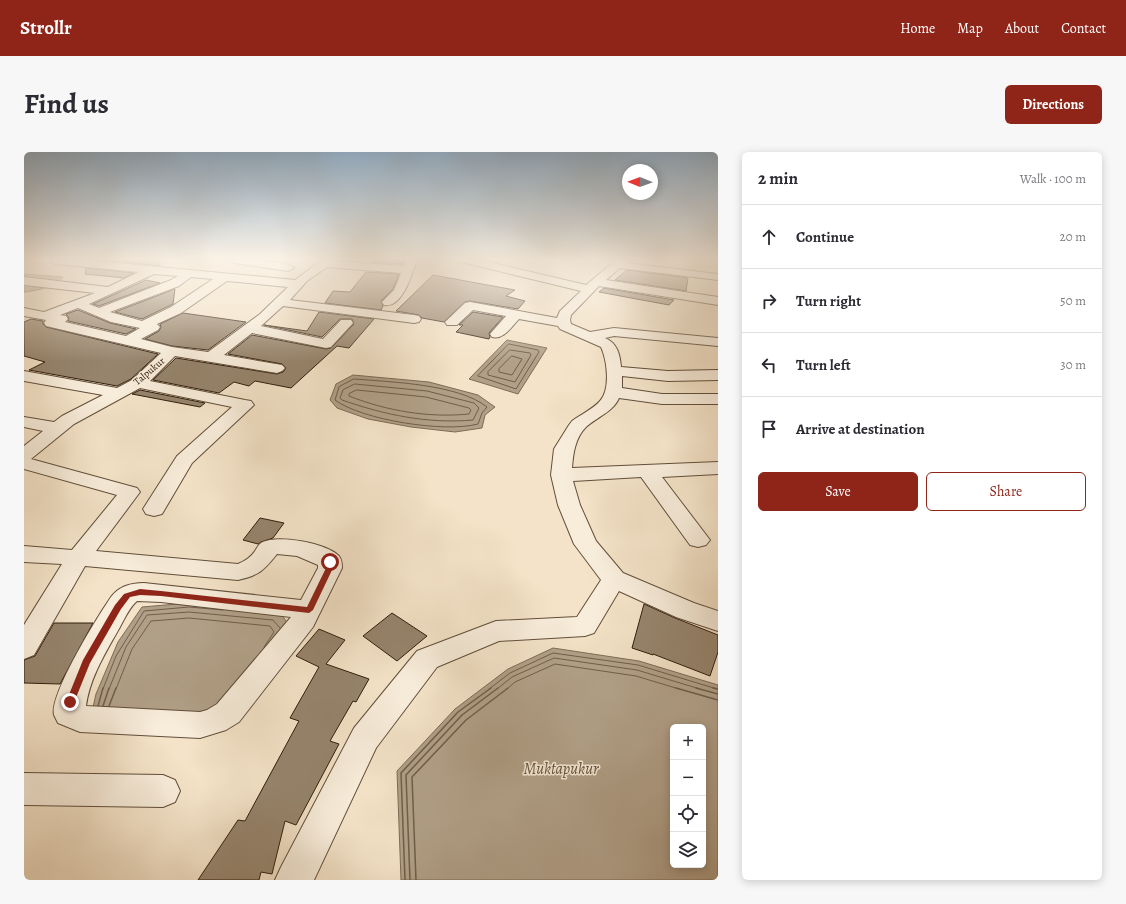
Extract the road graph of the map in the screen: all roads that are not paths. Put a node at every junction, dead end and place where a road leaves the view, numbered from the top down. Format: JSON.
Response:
{"nodes":[{"id":1,"x":103,"y":294,"type":"edge"},
{"id":2,"x":146,"y":294,"type":"edge"},
{"id":3,"x":200,"y":294,"type":"edge"},
{"id":4,"x":288,"y":294,"type":"edge"},
{"id":5,"x":396,"y":294,"type":"edge"},
{"id":6,"x":585,"y":294,"type":"edge"},
{"id":7,"x":655,"y":294,"type":"edge"},
{"id":8,"x":280,"y":302,"type":"junction"},
{"id":9,"x":388,"y":302,"type":"dead end"},
{"id":10,"x":718,"y":302,"type":"edge"},
{"id":11,"x":78,"y":304,"type":"junction"},
{"id":12,"x":99,"y":312,"type":"junction"},
{"id":13,"x":31,"y":314,"type":"edge"},
{"id":14,"x":515,"y":314,"type":"junction"},
{"id":15,"x":414,"y":319,"type":"dead end"},
{"id":16,"x":452,"y":322,"type":"dead end"},
{"id":17,"x":346,"y":323,"type":"dead end"},
{"id":18,"x":564,"y":323,"type":"junction"},
{"id":19,"x":144,"y":325,"type":"junction"},
{"id":20,"x":249,"y":328,"type":"junction"},
{"id":21,"x":497,"y":334,"type":"dead end"},
{"id":22,"x":590,"y":336,"type":"junction"},
{"id":23,"x":128,"y":341,"type":"junction"},
{"id":24,"x":718,"y":342,"type":"edge"},
{"id":25,"x":172,"y":351,"type":"junction"},
{"id":26,"x":211,"y":357,"type":"junction"},
{"id":27,"x":718,"y":365,"type":"edge"},
{"id":28,"x":277,"y":368,"type":"dead end"},
{"id":29,"x":614,"y":371,"type":"junction"},
{"id":30,"x":718,"y":374,"type":"edge"},
{"id":31,"x":24,"y":376,"type":"edge"},
{"id":32,"x":138,"y":383,"type":"junction"},
{"id":33,"x":612,"y":392,"type":"junction"},
{"id":34,"x":119,"y":393,"type":"junction"},
{"id":35,"x":718,"y":399,"type":"edge"},
{"id":36,"x":24,"y":422,"type":"edge"},
{"id":37,"x":58,"y":428,"type":"junction"},
{"id":38,"x":24,"y":454,"type":"edge"},
{"id":39,"x":24,"y":463,"type":"edge"},
{"id":40,"x":718,"y":469,"type":"edge"},
{"id":41,"x":647,"y":471,"type":"junction"},
{"id":42,"x":561,"y":475,"type":"junction"},
{"id":43,"x":154,"y":509,"type":"dead end"},
{"id":44,"x":698,"y":540,"type":"dead end"},
{"id":45,"x":24,"y":554,"type":"edge"},
{"id":46,"x":78,"y":558,"type":"junction"},
{"id":47,"x":614,"y":579,"type":"junction"},
{"id":48,"x":309,"y":610,"type":"junction"},
{"id":49,"x":718,"y":621,"type":"edge"},
{"id":50,"x":24,"y":648,"type":"edge"},
{"id":51,"x":24,"y":789,"type":"edge"},
{"id":52,"x":162,"y":791,"type":"dead end"},
{"id":53,"x":294,"y":880,"type":"edge"}],
"edges":[{"from":1,"to":11,"type":"street"},
{"from":2,"to":12,"type":"street"},
{"from":3,"to":19,"type":"street"},
{"from":4,"to":8,"type":"street"},
{"from":5,"to":9,"type":"street"},
{"from":6,"to":18,"type":"street"},
{"from":7,"to":10,"type":"street"},
{"from":8,"to":15,"type":"street"},
{"from":8,"to":20,"type":"street"},
{"from":11,"to":12,"type":"street"},
{"from":11,"to":13,"type":"street"},
{"from":12,"to":19,"type":"street"},
{"from":13,"to":23,"type":"street"},
{"from":14,"to":16,"type":"street"},
{"from":14,"to":18,"type":"street"},
{"from":14,"to":21,"type":"street"},
{"from":17,"to":20,"type":"street"},
{"from":18,"to":22,"type":"street"},
{"from":19,"to":23,"type":"street"},
{"from":20,"to":26,"type":"street"},
{"from":22,"to":24,"type":"street"},
{"from":22,"to":29,"type":"street"},
{"from":23,"to":25,"type":"street"},
{"from":25,"to":26,"type":"street","name":"Talpukur"},
{"from":25,"to":32,"type":"street","name":"Talpukur"},
{"from":26,"to":28,"type":"street","name":"Talpukur"},
{"from":27,"to":30,"type":"street"},
{"from":29,"to":30,"type":"street"},
{"from":29,"to":33,"type":"street"},
{"from":31,"to":34,"type":"street"},
{"from":32,"to":34,"type":"street","name":"Talpukur"},
{"from":32,"to":43,"type":"street"},
{"from":33,"to":35,"type":"street"},
{"from":33,"to":42,"type":"street"},
{"from":34,"to":37,"type":"street","name":"Talpukur"},
{"from":36,"to":37,"type":"street"},
{"from":37,"to":38,"type":"street","name":"Talpukur"},
{"from":39,"to":46,"type":"street"},
{"from":40,"to":41,"type":"street"},
{"from":41,"to":42,"type":"street"},
{"from":41,"to":44,"type":"street"},
{"from":42,"to":47,"type":"street"},
{"from":45,"to":46,"type":"street"},
{"from":46,"to":48,"type":"street"},
{"from":46,"to":50,"type":"street"},
{"from":47,"to":49,"type":"street"},
{"from":47,"to":53,"type":"street"},
{"from":48,"to":48,"type":"street"},
{"from":51,"to":52,"type":"street"}]}
